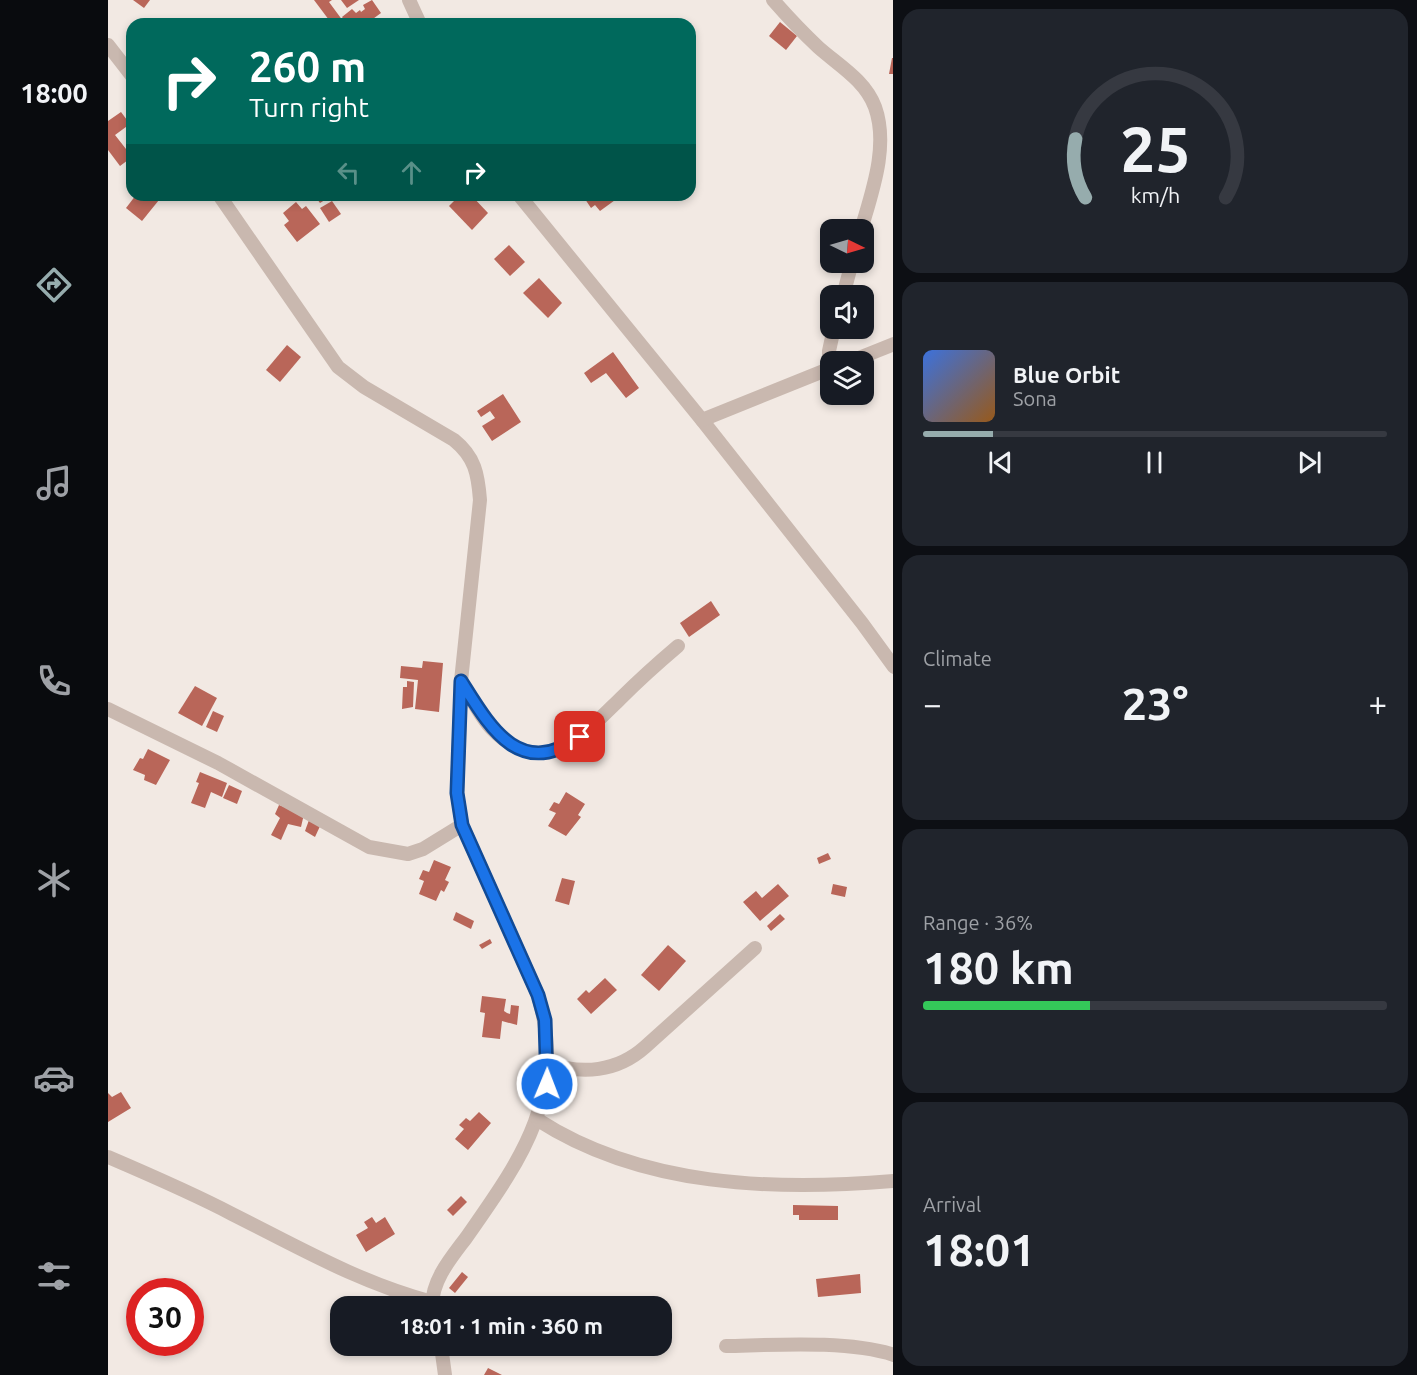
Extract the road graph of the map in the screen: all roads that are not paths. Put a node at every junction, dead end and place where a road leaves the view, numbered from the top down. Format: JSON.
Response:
{"nodes":[{"id":1,"x":409,"y":0,"type":"edge"},
{"id":2,"x":773,"y":0,"type":"edge"},
{"id":3,"x":417,"y":18,"type":"edge"},
{"id":4,"x":108,"y":45,"type":"edge"},
{"id":5,"x":126,"y":68,"type":"edge"},
{"id":6,"x":223,"y":201,"type":"edge"},
{"id":7,"x":524,"y":201,"type":"edge"},
{"id":8,"x":864,"y":219,"type":"edge"},
{"id":9,"x":893,"y":344,"type":"edge"},
{"id":10,"x":874,"y":352,"type":"edge"},
{"id":11,"x":820,"y":373,"type":"edge"},
{"id":12,"x":702,"y":420,"type":"junction"},
{"id":13,"x":678,"y":646,"type":"dead end"},
{"id":14,"x":893,"y":666,"type":"edge"},
{"id":15,"x":461,"y":681,"type":"junction"},
{"id":16,"x":108,"y":709,"type":"edge"},
{"id":17,"x":462,"y":825,"type":"junction"},
{"id":18,"x":755,"y":948,"type":"dead end"},
{"id":19,"x":547,"y":1063,"type":"junction"},
{"id":20,"x":538,"y":1120,"type":"junction"},
{"id":21,"x":108,"y":1157,"type":"edge"},
{"id":22,"x":893,"y":1181,"type":"edge"},
{"id":23,"x":406,"y":1296,"type":"edge"},
{"id":24,"x":434,"y":1296,"type":"edge"},
{"id":25,"x":726,"y":1346,"type":"dead end"},
{"id":26,"x":893,"y":1355,"type":"edge"},
{"id":27,"x":442,"y":1356,"type":"edge"},
{"id":28,"x":445,"y":1375,"type":"edge"}],
"edges":[{"from":1,"to":3,"type":"street"},
{"from":2,"to":8,"type":"street"},
{"from":4,"to":5,"type":"street"},
{"from":6,"to":15,"type":"street"},
{"from":7,"to":12,"type":"street"},
{"from":9,"to":10,"type":"street"},
{"from":11,"to":12,"type":"street"},
{"from":12,"to":14,"type":"street"},
{"from":13,"to":15,"type":"street"},
{"from":15,"to":17,"type":"street"},
{"from":16,"to":17,"type":"street"},
{"from":17,"to":19,"type":"street"},
{"from":18,"to":19,"type":"street"},
{"from":19,"to":20,"type":"street"},
{"from":20,"to":22,"type":"street"},
{"from":20,"to":24,"type":"street"},
{"from":21,"to":23,"type":"street"},
{"from":25,"to":26,"type":"street"},
{"from":27,"to":28,"type":"street"}]}
